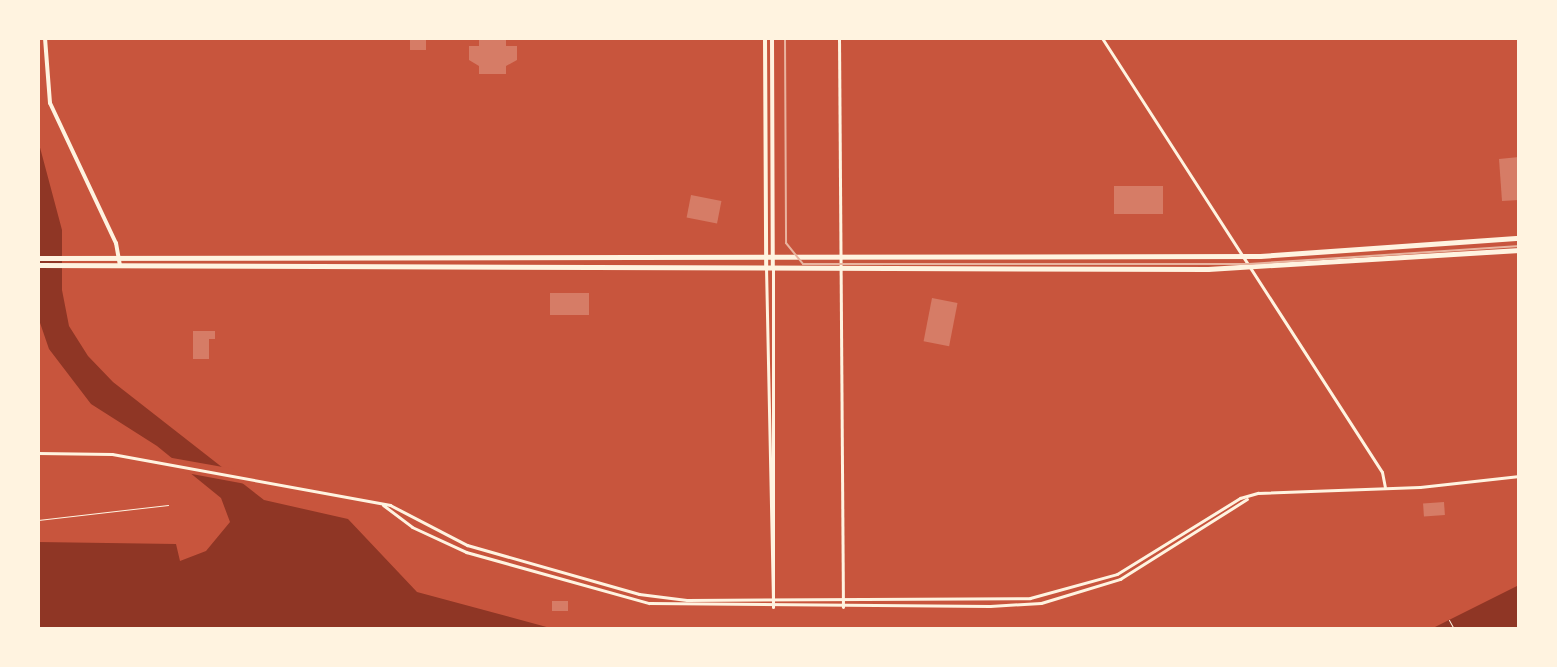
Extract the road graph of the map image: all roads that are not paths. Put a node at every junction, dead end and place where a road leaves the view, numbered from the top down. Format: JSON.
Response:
{"nodes":[{"id":1,"x":45,"y":38,"type":"edge"},
{"id":2,"x":765,"y":38,"type":"edge"},
{"id":3,"x":772,"y":38,"type":"edge"},
{"id":4,"x":839,"y":38,"type":"edge"},
{"id":5,"x":1102,"y":38,"type":"edge"},
{"id":6,"x":1519,"y":238,"type":"edge"},
{"id":7,"x":1519,"y":250,"type":"edge"},
{"id":8,"x":840,"y":257,"type":"junction"},
{"id":9,"x":1244,"y":257,"type":"junction"},
{"id":10,"x":38,"y":258,"type":"edge"},
{"id":11,"x":769,"y":258,"type":"junction"},
{"id":12,"x":78,"y":262,"type":"junction"},
{"id":13,"x":120,"y":262,"type":"junction"},
{"id":14,"x":38,"y":265,"type":"edge"},
{"id":15,"x":769,"y":268,"type":"junction"},
{"id":16,"x":840,"y":269,"type":"junction"},
{"id":17,"x":1252,"y":269,"type":"junction"},
{"id":18,"x":38,"y":453,"type":"edge"},
{"id":19,"x":1519,"y":476,"type":"edge"},
{"id":20,"x":1385,"y":488,"type":"junction"},
{"id":21,"x":1247,"y":498,"type":"junction"},
{"id":22,"x":168,"y":505,"type":"dead end"},
{"id":23,"x":383,"y":505,"type":"junction"},
{"id":24,"x":38,"y":520,"type":"edge"},
{"id":25,"x":1207,"y":520,"type":"junction"},
{"id":26,"x":1210,"y":525,"type":"junction"},
{"id":27,"x":770,"y":600,"type":"junction"},
{"id":28,"x":777,"y":600,"type":"junction"},
{"id":29,"x":843,"y":600,"type":"junction"},
{"id":30,"x":773,"y":607,"type":"junction"},
{"id":31,"x":843,"y":607,"type":"junction"}],
"edges":[{"from":1,"to":13,"type":"street"},
{"from":2,"to":11,"type":"street"},
{"from":3,"to":11,"type":"street"},
{"from":4,"to":8,"type":"street"},
{"from":5,"to":9,"type":"street"},
{"from":6,"to":9,"type":"main road"},
{"from":7,"to":17,"type":"main road"},
{"from":8,"to":9,"type":"main road"},
{"from":8,"to":11,"type":"main road"},
{"from":8,"to":16,"type":"street"},
{"from":9,"to":17,"type":"street"},
{"from":10,"to":12,"type":"main road"},
{"from":11,"to":13,"type":"main road"},
{"from":11,"to":15,"type":"street"},
{"from":12,"to":13,"type":"main road"},
{"from":12,"to":14,"type":"main road"},
{"from":13,"to":15,"type":"main road"},
{"from":15,"to":16,"type":"main road"},
{"from":15,"to":27,"type":"street"},
{"from":15,"to":28,"type":"street"},
{"from":16,"to":17,"type":"main road"},
{"from":16,"to":29,"type":"street"},
{"from":17,"to":20,"type":"street"},
{"from":18,"to":23,"type":"street"},
{"from":19,"to":20,"type":"street"},
{"from":20,"to":21,"type":"street"},
{"from":21,"to":25,"type":"street"},
{"from":21,"to":26,"type":"street"},
{"from":22,"to":24,"type":"lane"},
{"from":23,"to":27,"type":"street"},
{"from":23,"to":30,"type":"street"},
{"from":25,"to":26,"type":"street"},
{"from":25,"to":29,"type":"street"},
{"from":26,"to":31,"type":"street"},
{"from":27,"to":28,"type":"street"},
{"from":27,"to":30,"type":"street"},
{"from":28,"to":29,"type":"street"},
{"from":28,"to":30,"type":"street"},
{"from":29,"to":31,"type":"street"},
{"from":30,"to":31,"type":"street"}]}
